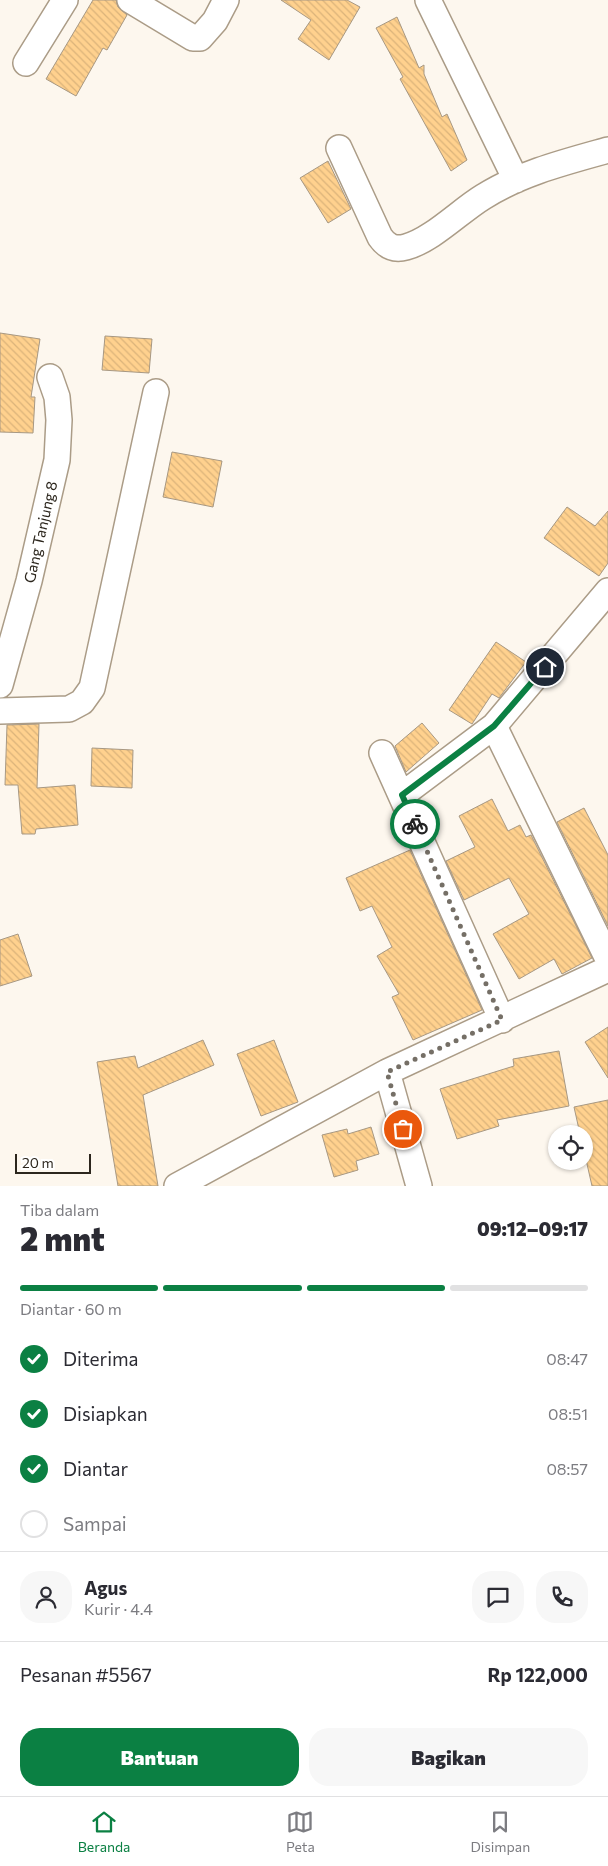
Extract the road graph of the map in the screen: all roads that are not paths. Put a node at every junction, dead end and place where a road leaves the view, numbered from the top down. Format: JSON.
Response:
{"nodes":[{"id":1,"x":66,"y":0,"type":"edge"},
{"id":2,"x":130,"y":0,"type":"edge"},
{"id":3,"x":226,"y":0,"type":"edge"},
{"id":4,"x":428,"y":0,"type":"edge"},
{"id":5,"x":26,"y":63,"type":"dead end"},
{"id":6,"x":339,"y":148,"type":"dead end"},
{"id":7,"x":608,"y":150,"type":"edge"},
{"id":8,"x":516,"y":180,"type":"junction"},
{"id":9,"x":50,"y":377,"type":"dead end"},
{"id":10,"x":156,"y":392,"type":"dead end"},
{"id":11,"x":608,"y":591,"type":"edge"},
{"id":12,"x":0,"y":685,"type":"edge"},
{"id":13,"x":0,"y":711,"type":"edge"},
{"id":14,"x":494,"y":726,"type":"junction"},
{"id":15,"x":382,"y":753,"type":"dead end"},
{"id":16,"x":402,"y":795,"type":"junction"},
{"id":17,"x":608,"y":959,"type":"edge"},
{"id":18,"x":608,"y":969,"type":"edge"},
{"id":19,"x":502,"y":1020,"type":"junction"},
{"id":20,"x":387,"y":1072,"type":"junction"},
{"id":21,"x":177,"y":1186,"type":"edge"},
{"id":22,"x":419,"y":1186,"type":"edge"}],
"edges":[{"from":1,"to":5,"type":"street"},
{"from":2,"to":3,"type":"street"},
{"from":4,"to":8,"type":"street"},
{"from":6,"to":8,"type":"street"},
{"from":7,"to":8,"type":"street"},
{"from":9,"to":12,"type":"street","name":"Gang Tanjung 8"},
{"from":10,"to":13,"type":"street"},
{"from":11,"to":14,"type":"street"},
{"from":14,"to":16,"type":"street"},
{"from":14,"to":17,"type":"street"},
{"from":15,"to":16,"type":"street"},
{"from":16,"to":19,"type":"street"},
{"from":18,"to":19,"type":"street"},
{"from":19,"to":20,"type":"street"},
{"from":20,"to":21,"type":"street"},
{"from":20,"to":22,"type":"street"}]}
